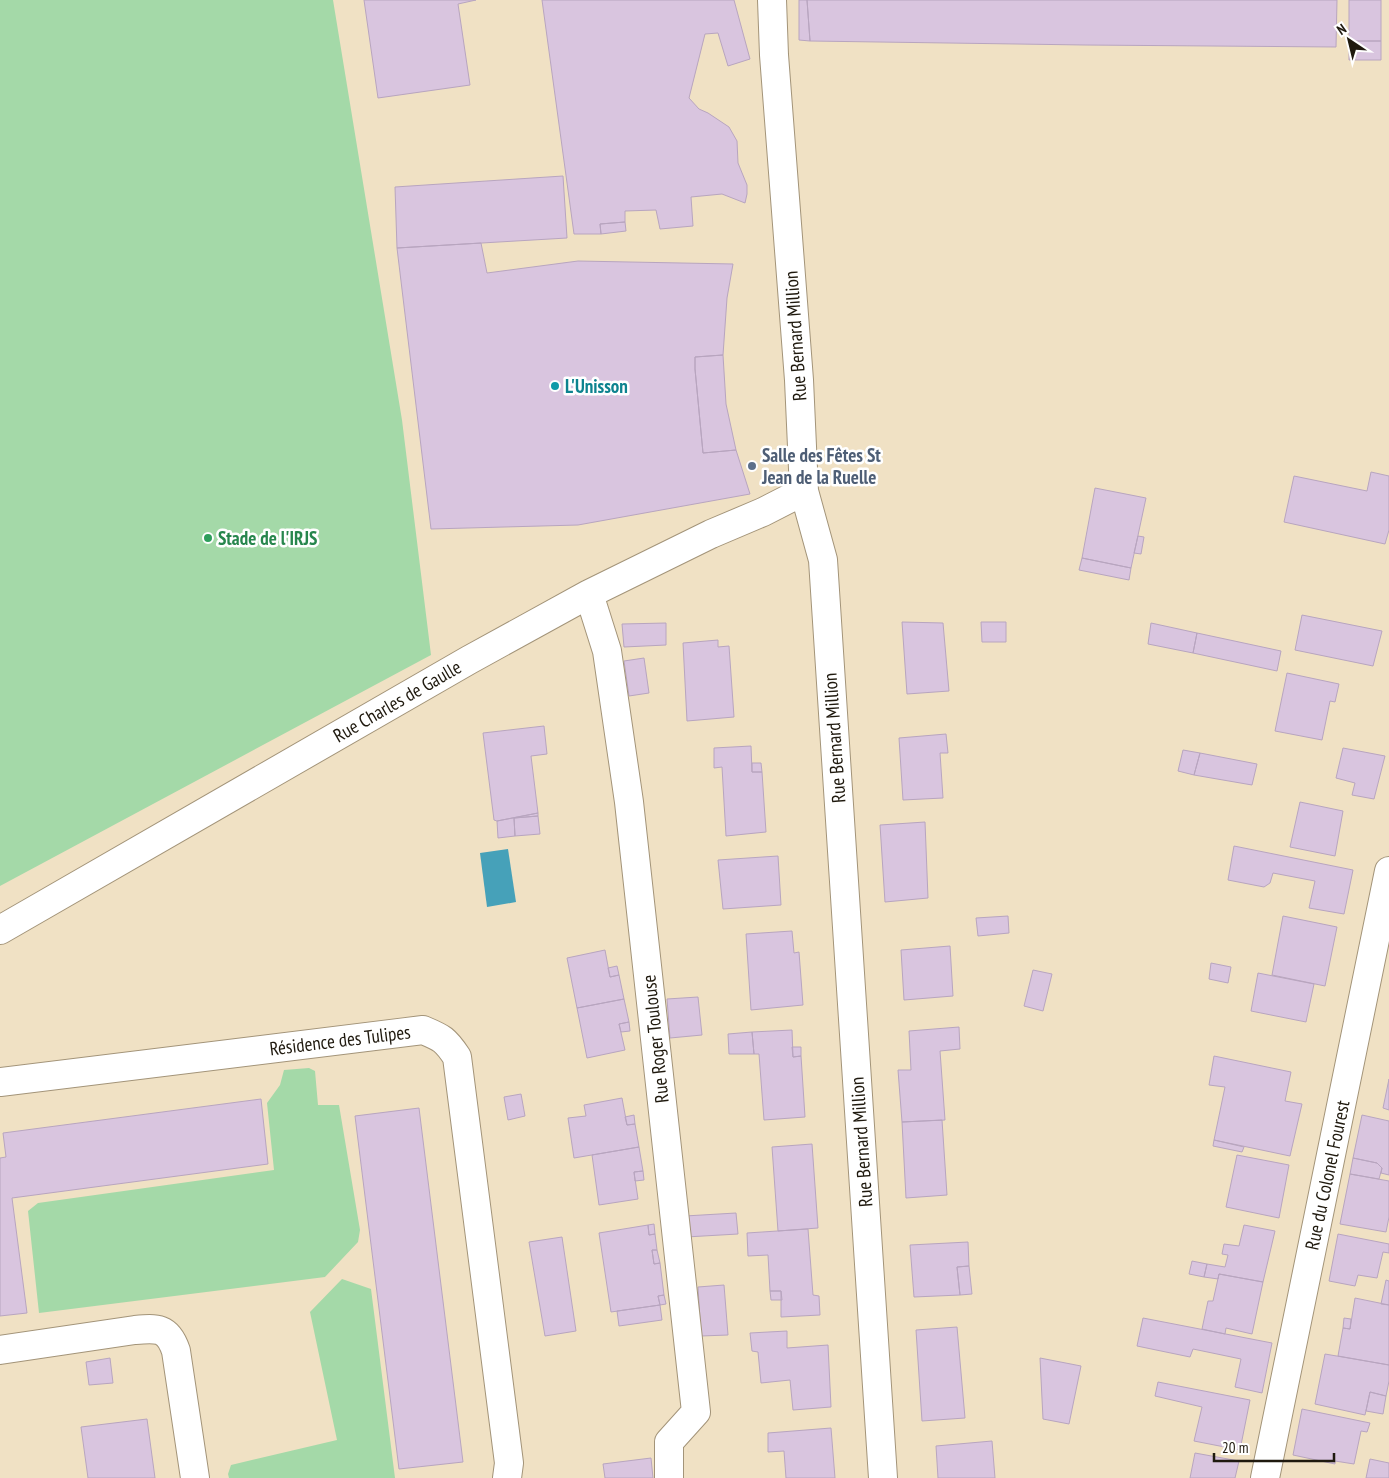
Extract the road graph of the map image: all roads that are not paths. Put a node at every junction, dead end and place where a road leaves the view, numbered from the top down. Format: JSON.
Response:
{"nodes":[{"id":1,"x":772,"y":0,"type":"edge"},
{"id":2,"x":804,"y":491,"type":"junction"},
{"id":3,"x":589,"y":594,"type":"junction"},
{"id":4,"x":1389,"y":871,"type":"edge"},
{"id":5,"x":0,"y":930,"type":"edge"},
{"id":6,"x":0,"y":1082,"type":"edge"},
{"id":7,"x":0,"y":1350,"type":"edge"},
{"id":8,"x":195,"y":1478,"type":"edge"},
{"id":9,"x":507,"y":1478,"type":"edge"},
{"id":10,"x":669,"y":1478,"type":"edge"},
{"id":11,"x":883,"y":1478,"type":"edge"},
{"id":12,"x":1265,"y":1478,"type":"edge"}],
"edges":[{"from":1,"to":2,"type":"street","name":"Rue Bernard Million"},
{"from":2,"to":3,"type":"street","name":"Rue Charles de Gaulle"},
{"from":2,"to":11,"type":"street","name":"Rue Bernard Million"},
{"from":3,"to":5,"type":"street","name":"Rue Charles de Gaulle"},
{"from":3,"to":10,"type":"street","name":"Rue Roger Toulouse"},
{"from":4,"to":12,"type":"street","name":"Rue du Colonel Fourest"},
{"from":6,"to":9,"type":"street","name":"Résidence des Tulipes"},
{"from":7,"to":8,"type":"street"}]}
